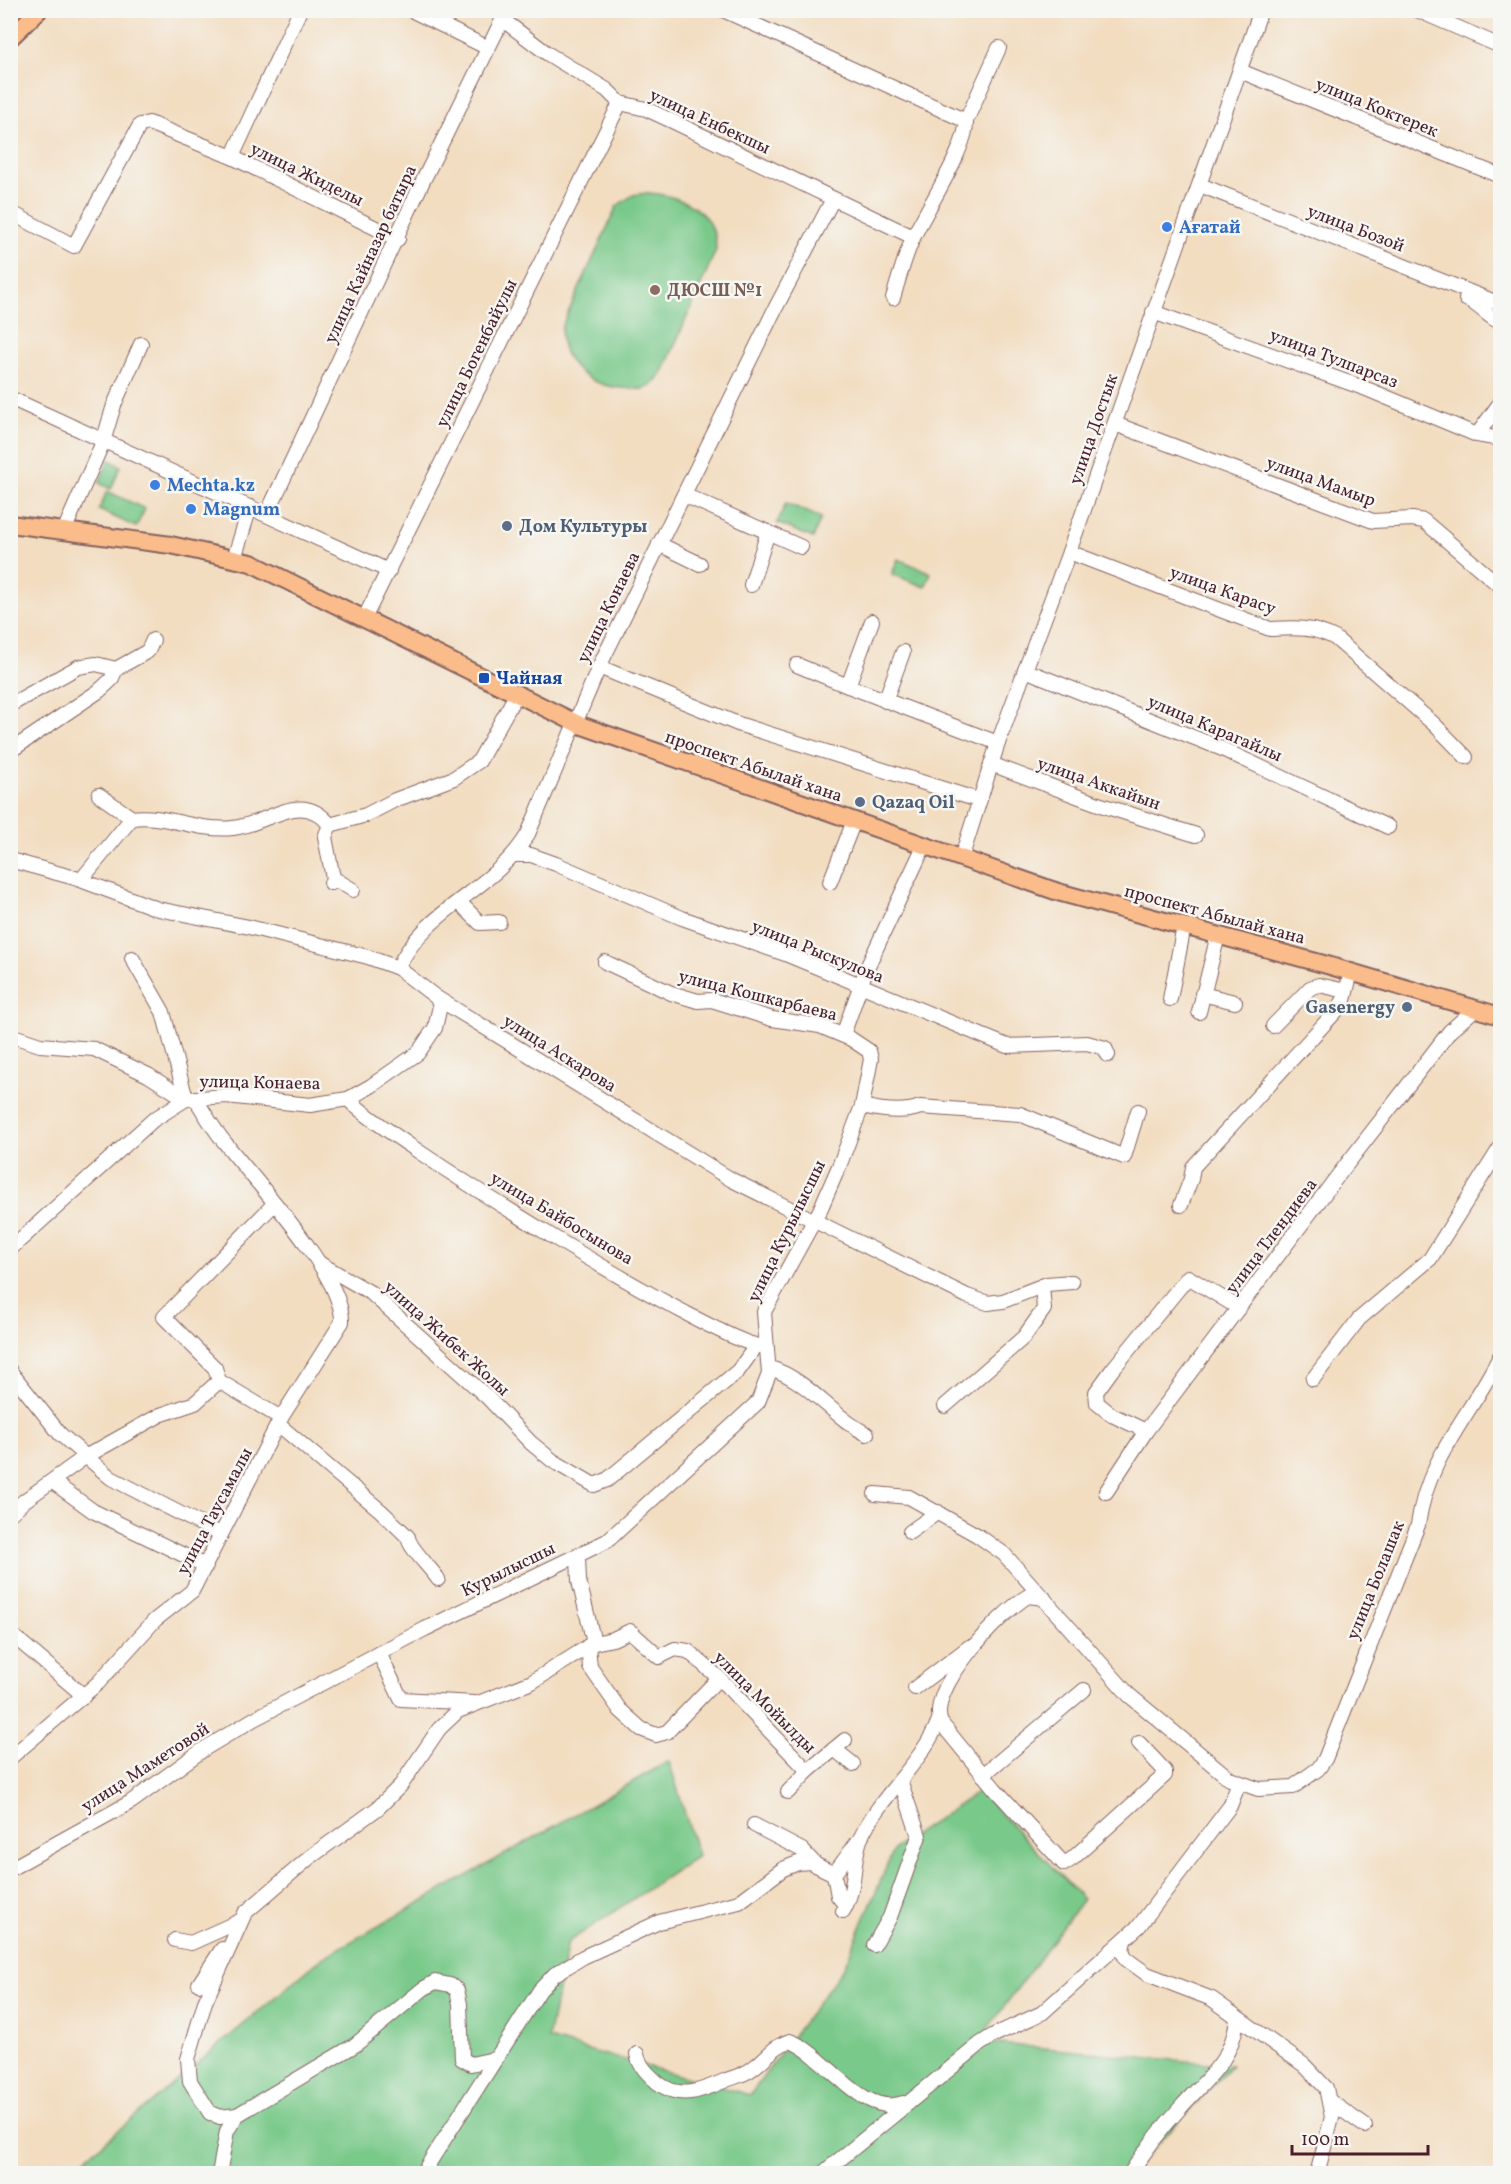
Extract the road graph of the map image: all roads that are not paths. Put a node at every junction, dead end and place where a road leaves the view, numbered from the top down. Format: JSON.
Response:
{"nodes":[{"id":1,"x":39,"y":10,"type":"edge"},
{"id":2,"x":300,"y":10,"type":"edge"},
{"id":3,"x":411,"y":10,"type":"edge"},
{"id":4,"x":723,"y":10,"type":"edge"},
{"id":5,"x":1262,"y":10,"type":"edge"},
{"id":6,"x":1417,"y":10,"type":"edge"},
{"id":7,"x":505,"y":15,"type":"edge"},
{"id":8,"x":10,"y":38,"type":"edge"},
{"id":9,"x":1500,"y":46,"type":"edge"},
{"id":10,"x":488,"y":48,"type":"junction"},
{"id":11,"x":999,"y":48,"type":"dead end"},
{"id":12,"x":1240,"y":71,"type":"junction"},
{"id":13,"x":620,"y":103,"type":"junction"},
{"id":14,"x":966,"y":121,"type":"junction"},
{"id":15,"x":232,"y":157,"type":"junction"},
{"id":16,"x":1500,"y":177,"type":"edge"},
{"id":17,"x":1200,"y":185,"type":"junction"},
{"id":18,"x":833,"y":199,"type":"junction"},
{"id":19,"x":10,"y":212,"type":"edge"},
{"id":20,"x":913,"y":237,"type":"junction"},
{"id":21,"x":398,"y":239,"type":"junction"},
{"id":22,"x":1443,"y":281,"type":"junction"},
{"id":23,"x":892,"y":298,"type":"dead end"},
{"id":24,"x":1500,"y":304,"type":"edge"},
{"id":25,"x":1153,"y":312,"type":"junction"},
{"id":26,"x":1500,"y":322,"type":"edge"},
{"id":27,"x":141,"y":344,"type":"dead end"},
{"id":28,"x":10,"y":398,"type":"edge"},
{"id":29,"x":1500,"y":403,"type":"edge"},
{"id":30,"x":1115,"y":424,"type":"junction"},
{"id":31,"x":1477,"y":435,"type":"junction"},
{"id":32,"x":1500,"y":440,"type":"edge"},
{"id":33,"x":103,"y":442,"type":"junction"},
{"id":34,"x":684,"y":495,"type":"junction"},
{"id":35,"x":250,"y":507,"type":"junction"},
{"id":36,"x":267,"y":514,"type":"junction"},
{"id":37,"x":10,"y":524,"type":"edge"},
{"id":38,"x":64,"y":531,"type":"junction"},
{"id":39,"x":768,"y":532,"type":"junction"},
{"id":40,"x":659,"y":544,"type":"junction"},
{"id":41,"x":801,"y":547,"type":"dead end"},
{"id":42,"x":1069,"y":552,"type":"junction"},
{"id":43,"x":234,"y":559,"type":"junction"},
{"id":44,"x":700,"y":564,"type":"dead end"},
{"id":45,"x":389,"y":572,"type":"junction"},
{"id":46,"x":751,"y":585,"type":"dead end"},
{"id":47,"x":1500,"y":586,"type":"edge"},
{"id":48,"x":364,"y":619,"type":"junction"},
{"id":49,"x":872,"y":621,"type":"dead end"},
{"id":50,"x":153,"y":640,"type":"dead end"},
{"id":51,"x":903,"y":652,"type":"dead end"},
{"id":52,"x":797,"y":665,"type":"dead end"},
{"id":53,"x":599,"y":667,"type":"junction"},
{"id":54,"x":116,"y":669,"type":"junction"},
{"id":55,"x":1025,"y":670,"type":"junction"},
{"id":56,"x":848,"y":686,"type":"junction"},
{"id":57,"x":516,"y":695,"type":"junction"},
{"id":58,"x":885,"y":701,"type":"junction"},
{"id":59,"x":10,"y":705,"type":"edge"},
{"id":60,"x":573,"y":722,"type":"junction"},
{"id":61,"x":998,"y":743,"type":"junction"},
{"id":62,"x":10,"y":751,"type":"edge"},
{"id":63,"x":1466,"y":757,"type":"dead end"},
{"id":64,"x":991,"y":764,"type":"junction"},
{"id":65,"x":99,"y":795,"type":"dead end"},
{"id":66,"x":978,"y":800,"type":"junction"},
{"id":67,"x":132,"y":818,"type":"junction"},
{"id":68,"x":854,"y":821,"type":"junction"},
{"id":69,"x":330,"y":825,"type":"junction"},
{"id":70,"x":1388,"y":826,"type":"dead end"},
{"id":71,"x":1196,"y":834,"type":"dead end"},
{"id":72,"x":924,"y":846,"type":"junction"},
{"id":73,"x":516,"y":855,"type":"junction"},
{"id":74,"x":961,"y":859,"type":"junction"},
{"id":75,"x":10,"y":860,"type":"edge"},
{"id":76,"x":81,"y":880,"type":"junction"},
{"id":77,"x":830,"y":882,"type":"dead end"},
{"id":78,"x":353,"y":890,"type":"dead end"},
{"id":79,"x":459,"y":902,"type":"junction"},
{"id":80,"x":499,"y":922,"type":"dead end"},
{"id":81,"x":1184,"y":927,"type":"junction"},
{"id":82,"x":1218,"y":936,"type":"junction"},
{"id":83,"x":132,"y":958,"type":"dead end"},
{"id":84,"x":605,"y":962,"type":"dead end"},
{"id":85,"x":398,"y":968,"type":"junction"},
{"id":86,"x":1351,"y":972,"type":"junction"},
{"id":87,"x":861,"y":984,"type":"junction"},
{"id":88,"x":1346,"y":991,"type":"junction"},
{"id":89,"x":437,"y":998,"type":"junction"},
{"id":90,"x":1170,"y":999,"type":"dead end"},
{"id":91,"x":1235,"y":1002,"type":"dead end"},
{"id":92,"x":1475,"y":1009,"type":"junction"},
{"id":93,"x":1500,"y":1016,"type":"edge"},
{"id":94,"x":1273,"y":1026,"type":"dead end"},
{"id":95,"x":10,"y":1035,"type":"edge"},
{"id":96,"x":843,"y":1035,"type":"junction"},
{"id":97,"x":868,"y":1051,"type":"joint"},
{"id":98,"x":1108,"y":1055,"type":"dead end"},
{"id":99,"x":191,"y":1099,"type":"junction"},
{"id":100,"x":348,"y":1099,"type":"junction"},
{"id":101,"x":862,"y":1106,"type":"junction"},
{"id":102,"x":1138,"y":1110,"type":"dead end"},
{"id":103,"x":1500,"y":1148,"type":"edge"},
{"id":104,"x":274,"y":1204,"type":"junction"},
{"id":105,"x":1181,"y":1205,"type":"dead end"},
{"id":106,"x":813,"y":1222,"type":"junction"},
{"id":107,"x":10,"y":1249,"type":"edge"},
{"id":108,"x":317,"y":1262,"type":"junction"},
{"id":109,"x":1072,"y":1282,"type":"dead end"},
{"id":110,"x":1042,"y":1286,"type":"junction"},
{"id":111,"x":1239,"y":1308,"type":"junction"},
{"id":112,"x":763,"y":1343,"type":"junction"},
{"id":113,"x":1500,"y":1356,"type":"edge"},
{"id":114,"x":770,"y":1368,"type":"junction"},
{"id":115,"x":10,"y":1371,"type":"edge"},
{"id":116,"x":1313,"y":1379,"type":"dead end"},
{"id":117,"x":219,"y":1381,"type":"junction"},
{"id":118,"x":761,"y":1395,"type":"joint"},
{"id":119,"x":945,"y":1406,"type":"dead end"},
{"id":120,"x":280,"y":1421,"type":"junction"},
{"id":121,"x":1146,"y":1431,"type":"junction"},
{"id":122,"x":867,"y":1434,"type":"dead end"},
{"id":123,"x":85,"y":1457,"type":"junction"},
{"id":124,"x":53,"y":1482,"type":"junction"},
{"id":125,"x":1106,"y":1492,"type":"dead end"},
{"id":126,"x":875,"y":1494,"type":"dead end"},
{"id":127,"x":938,"y":1512,"type":"junction"},
{"id":128,"x":10,"y":1514,"type":"edge"},
{"id":129,"x":910,"y":1532,"type":"dead end"},
{"id":130,"x":220,"y":1534,"type":"junction"},
{"id":131,"x":578,"y":1557,"type":"junction"},
{"id":132,"x":206,"y":1566,"type":"junction"},
{"id":133,"x":438,"y":1579,"type":"dead end"},
{"id":134,"x":1044,"y":1598,"type":"junction"},
{"id":135,"x":10,"y":1633,"type":"edge"},
{"id":136,"x":978,"y":1641,"type":"junction"},
{"id":137,"x":591,"y":1645,"type":"junction"},
{"id":138,"x":379,"y":1653,"type":"junction"},
{"id":139,"x":719,"y":1678,"type":"junction"},
{"id":140,"x":915,"y":1688,"type":"dead end"},
{"id":141,"x":1084,"y":1690,"type":"dead end"},
{"id":142,"x":84,"y":1696,"type":"junction"},
{"id":143,"x":475,"y":1703,"type":"junction"},
{"id":144,"x":939,"y":1720,"type":"junction"},
{"id":145,"x":236,"y":1730,"type":"joint"},
{"id":146,"x":1139,"y":1743,"type":"dead end"},
{"id":147,"x":10,"y":1758,"type":"edge"},
{"id":148,"x":852,"y":1764,"type":"dead end"},
{"id":149,"x":808,"y":1771,"type":"junction"},
{"id":150,"x":983,"y":1775,"type":"junction"},
{"id":151,"x":900,"y":1780,"type":"junction"},
{"id":152,"x":1239,"y":1783,"type":"junction"},
{"id":153,"x":788,"y":1792,"type":"dead end"},
{"id":154,"x":754,"y":1825,"type":"dead end"},
{"id":155,"x":862,"y":1836,"type":"junction"},
{"id":156,"x":816,"y":1865,"type":"junction"},
{"id":157,"x":10,"y":1869,"type":"edge"},
{"id":158,"x":834,"y":1874,"type":"junction"},
{"id":159,"x":240,"y":1921,"type":"junction"},
{"id":160,"x":175,"y":1940,"type":"dead end"},
{"id":161,"x":1124,"y":1941,"type":"junction"},
{"id":162,"x":231,"y":1943,"type":"junction"},
{"id":163,"x":874,"y":1945,"type":"dead end"},
{"id":164,"x":199,"y":1984,"type":"dead end"},
{"id":165,"x":1237,"y":2019,"type":"junction"},
{"id":166,"x":637,"y":2054,"type":"dead end"},
{"id":167,"x":494,"y":2059,"type":"junction"},
{"id":168,"x":906,"y":2102,"type":"junction"},
{"id":169,"x":1330,"y":2102,"type":"junction"},
{"id":170,"x":237,"y":2115,"type":"junction"},
{"id":171,"x":219,"y":2117,"type":"junction"},
{"id":172,"x":1365,"y":2126,"type":"dead end"},
{"id":173,"x":227,"y":2131,"type":"junction"},
{"id":174,"x":1316,"y":2172,"type":"edge"},
{"id":175,"x":219,"y":2174,"type":"edge"},
{"id":176,"x":422,"y":2174,"type":"edge"},
{"id":177,"x":822,"y":2174,"type":"edge"},
{"id":178,"x":1130,"y":2174,"type":"edge"}],
"edges":[{"from":1,"to":8,"type":"main road"},
{"from":2,"to":15,"type":"street","name":"улица Жиделы"},
{"from":3,"to":10,"type":"street"},
{"from":4,"to":14,"type":"street"},
{"from":5,"to":12,"type":"street","name":"улица Достык"},
{"from":6,"to":9,"type":"street"},
{"from":7,"to":10,"type":"street","name":"улица Кайназар батыра"},
{"from":7,"to":13,"type":"street","name":"улица Енбекшы"},
{"from":10,"to":21,"type":"street","name":"улица Кайназар батыра"},
{"from":11,"to":14,"type":"street"},
{"from":12,"to":16,"type":"street","name":"улица Коктерек"},
{"from":12,"to":17,"type":"street","name":"улица Достык"},
{"from":13,"to":18,"type":"street","name":"улица Енбекшы"},
{"from":13,"to":45,"type":"street","name":"улица Богенбайулы"},
{"from":14,"to":20,"type":"street"},
{"from":15,"to":19,"type":"street","name":"улица Жиделы"},
{"from":15,"to":21,"type":"street","name":"улица Жиделы"},
{"from":17,"to":22,"type":"street","name":"улица Бозой"},
{"from":17,"to":25,"type":"street","name":"улица Достык"},
{"from":18,"to":20,"type":"street","name":"улица Енбекшы"},
{"from":18,"to":34,"type":"street","name":"улица Конаева"},
{"from":20,"to":23,"type":"street"},
{"from":21,"to":36,"type":"street","name":"улица Кайназар батыра"},
{"from":22,"to":24,"type":"street","name":"улица Бозой"},
{"from":22,"to":26,"type":"street"},
{"from":25,"to":30,"type":"street","name":"улица Достык"},
{"from":25,"to":31,"type":"street","name":"улица Тулпарсаз"},
{"from":27,"to":33,"type":"street"},
{"from":28,"to":33,"type":"street"},
{"from":29,"to":31,"type":"street"},
{"from":30,"to":42,"type":"street","name":"улица Достык"},
{"from":30,"to":47,"type":"street","name":"улица Мамыр"},
{"from":31,"to":32,"type":"street","name":"улица Тулпарсаз"},
{"from":33,"to":35,"type":"street"},
{"from":33,"to":38,"type":"street"},
{"from":34,"to":39,"type":"street"},
{"from":34,"to":40,"type":"street","name":"улица Конаева"},
{"from":35,"to":36,"type":"street"},
{"from":35,"to":43,"type":"street"},
{"from":36,"to":45,"type":"street"},
{"from":37,"to":38,"type":"main road","name":"проспект Абылай хана"},
{"from":38,"to":43,"type":"main road","name":"проспект Абылай хана"},
{"from":39,"to":41,"type":"street"},
{"from":39,"to":46,"type":"street"},
{"from":40,"to":44,"type":"street"},
{"from":40,"to":53,"type":"street","name":"улица Конаева"},
{"from":42,"to":55,"type":"street","name":"улица Достык"},
{"from":42,"to":63,"type":"street","name":"улица Карасу"},
{"from":43,"to":48,"type":"main road","name":"проспект Абылай хана"},
{"from":45,"to":48,"type":"street","name":"улица Богенбайулы"},
{"from":48,"to":57,"type":"main road","name":"проспект Абылай хана"},
{"from":49,"to":56,"type":"street"},
{"from":50,"to":54,"type":"street"},
{"from":51,"to":58,"type":"street"},
{"from":52,"to":56,"type":"street"},
{"from":53,"to":60,"type":"street","name":"улица Конаева"},
{"from":53,"to":66,"type":"street"},
{"from":54,"to":59,"type":"street"},
{"from":54,"to":62,"type":"street"},
{"from":55,"to":61,"type":"street","name":"улица Достык"},
{"from":55,"to":70,"type":"street","name":"улица Карагайлы"},
{"from":56,"to":58,"type":"street"},
{"from":57,"to":60,"type":"main road","name":"проспект Абылай хана"},
{"from":57,"to":69,"type":"street"},
{"from":58,"to":61,"type":"street"},
{"from":60,"to":68,"type":"main road","name":"проспект Абылай хана"},
{"from":60,"to":73,"type":"street","name":"улица Конаева"},
{"from":61,"to":64,"type":"street","name":"улица Достык"},
{"from":64,"to":66,"type":"street","name":"улица Достык"},
{"from":64,"to":71,"type":"street","name":"улица Аккайын"},
{"from":65,"to":67,"type":"street"},
{"from":66,"to":74,"type":"street","name":"улица Достык"},
{"from":67,"to":69,"type":"street"},
{"from":67,"to":76,"type":"street"},
{"from":68,"to":72,"type":"main road","name":"проспект Абылай хана"},
{"from":68,"to":77,"type":"street"},
{"from":69,"to":78,"type":"street"},
{"from":72,"to":74,"type":"main road","name":"проспект Абылай хана"},
{"from":72,"to":87,"type":"street"},
{"from":73,"to":79,"type":"street","name":"улица Конаева"},
{"from":73,"to":87,"type":"street","name":"улица Рыскулова"},
{"from":74,"to":81,"type":"main road","name":"проспект Абылай хана"},
{"from":75,"to":76,"type":"street","name":"улица Аскарова"},
{"from":76,"to":85,"type":"street","name":"улица Аскарова"},
{"from":79,"to":80,"type":"street"},
{"from":79,"to":85,"type":"street","name":"улица Конаева"},
{"from":81,"to":82,"type":"main road","name":"проспект Абылай хана"},
{"from":81,"to":90,"type":"street"},
{"from":82,"to":86,"type":"main road","name":"проспект Абылай хана"},
{"from":82,"to":91,"type":"street"},
{"from":83,"to":99,"type":"street"},
{"from":84,"to":96,"type":"street","name":"улица Кошкарбаева"},
{"from":85,"to":89,"type":"street","name":"улица Аскарова"},
{"from":86,"to":88,"type":"street"},
{"from":86,"to":92,"type":"main road","name":"проспект Абылай хана"},
{"from":87,"to":96,"type":"street"},
{"from":87,"to":98,"type":"street","name":"улица Рыскулова"},
{"from":88,"to":94,"type":"street"},
{"from":88,"to":105,"type":"street"},
{"from":89,"to":100,"type":"street","name":"улица Конаева"},
{"from":89,"to":106,"type":"street","name":"улица Аскарова"},
{"from":92,"to":93,"type":"main road","name":"проспект Абылай хана"},
{"from":92,"to":111,"type":"street","name":"улица Тлендиева"},
{"from":95,"to":99,"type":"street","name":"улица Жибек Жолы"},
{"from":96,"to":97,"type":"street","name":"улица Кошкарбаева"},
{"from":97,"to":101,"type":"street","name":"улица Курылысшы"},
{"from":99,"to":100,"type":"street","name":"улица Конаева"},
{"from":99,"to":104,"type":"street","name":"улица Жибек Жолы"},
{"from":99,"to":107,"type":"street","name":"улица Конаева"},
{"from":100,"to":112,"type":"street","name":"улица Байбосынова"},
{"from":101,"to":102,"type":"street"},
{"from":101,"to":106,"type":"street","name":"улица Курылысшы"},
{"from":103,"to":116,"type":"street"},
{"from":104,"to":108,"type":"street","name":"улица Жибек Жолы"},
{"from":104,"to":117,"type":"street"},
{"from":106,"to":110,"type":"street","name":"улица Аскарова"},
{"from":106,"to":112,"type":"street","name":"улица Курылысшы"},
{"from":108,"to":112,"type":"street","name":"улица Жибек Жолы"},
{"from":108,"to":120,"type":"street","name":"улица Таусамалы"},
{"from":109,"to":110,"type":"street","name":"улица Аскарова"},
{"from":110,"to":119,"type":"street"},
{"from":111,"to":121,"type":"street","name":"улица Тлендиева"},
{"from":111,"to":121,"type":"street"},
{"from":112,"to":114,"type":"street","name":"улица Курылысшы"},
{"from":113,"to":152,"type":"street","name":"улица Болашак"},
{"from":114,"to":118,"type":"street","name":"улица Курылысшы"},
{"from":114,"to":122,"type":"street"},
{"from":115,"to":123,"type":"street"},
{"from":117,"to":120,"type":"street"},
{"from":117,"to":123,"type":"street"},
{"from":118,"to":131,"type":"street","name":"Курылысшы"},
{"from":120,"to":130,"type":"street","name":"улица Таусамалы"},
{"from":120,"to":133,"type":"street"},
{"from":121,"to":125,"type":"street","name":"улица Тлендиева"},
{"from":123,"to":124,"type":"street"},
{"from":123,"to":130,"type":"street"},
{"from":124,"to":128,"type":"street"},
{"from":124,"to":132,"type":"street"},
{"from":126,"to":127,"type":"street"},
{"from":127,"to":129,"type":"street"},
{"from":127,"to":134,"type":"street"},
{"from":130,"to":132,"type":"street","name":"улица Таусамалы"},
{"from":131,"to":137,"type":"street"},
{"from":131,"to":138,"type":"street","name":"Курылысшы"},
{"from":132,"to":142,"type":"street","name":"улица Таусамалы"},
{"from":134,"to":136,"type":"street"},
{"from":134,"to":152,"type":"street"},
{"from":135,"to":142,"type":"street"},
{"from":136,"to":140,"type":"street"},
{"from":136,"to":144,"type":"street"},
{"from":137,"to":139,"type":"street","name":"улица Мойылды"},
{"from":137,"to":139,"type":"street"},
{"from":137,"to":143,"type":"street"},
{"from":138,"to":143,"type":"street"},
{"from":138,"to":145,"type":"street","name":"Курылысшы"},
{"from":139,"to":149,"type":"street","name":"улица Мойылды"},
{"from":141,"to":150,"type":"street"},
{"from":142,"to":147,"type":"street","name":"улица Таусамалы"},
{"from":143,"to":159,"type":"street"},
{"from":144,"to":150,"type":"street"},
{"from":144,"to":151,"type":"street"},
{"from":145,"to":157,"type":"street","name":"улица Маметовой"},
{"from":146,"to":150,"type":"street"},
{"from":148,"to":149,"type":"street","name":"улица Мойылды"},
{"from":149,"to":153,"type":"street"},
{"from":151,"to":155,"type":"street"},
{"from":151,"to":163,"type":"street"},
{"from":152,"to":161,"type":"street"},
{"from":154,"to":156,"type":"street"},
{"from":155,"to":158,"type":"street"},
{"from":155,"to":158,"type":"street"},
{"from":156,"to":158,"type":"street"},
{"from":156,"to":167,"type":"street"},
{"from":159,"to":160,"type":"street"},
{"from":159,"to":162,"type":"street"},
{"from":161,"to":165,"type":"street"},
{"from":161,"to":168,"type":"street"},
{"from":162,"to":164,"type":"street"},
{"from":162,"to":171,"type":"street"},
{"from":165,"to":169,"type":"street"},
{"from":165,"to":178,"type":"street"},
{"from":166,"to":168,"type":"street"},
{"from":167,"to":170,"type":"street"},
{"from":167,"to":176,"type":"street"},
{"from":168,"to":177,"type":"street"},
{"from":169,"to":172,"type":"street"},
{"from":169,"to":174,"type":"street"},
{"from":170,"to":171,"type":"street"},
{"from":170,"to":173,"type":"street"},
{"from":171,"to":173,"type":"street"},
{"from":173,"to":175,"type":"street"}]}
